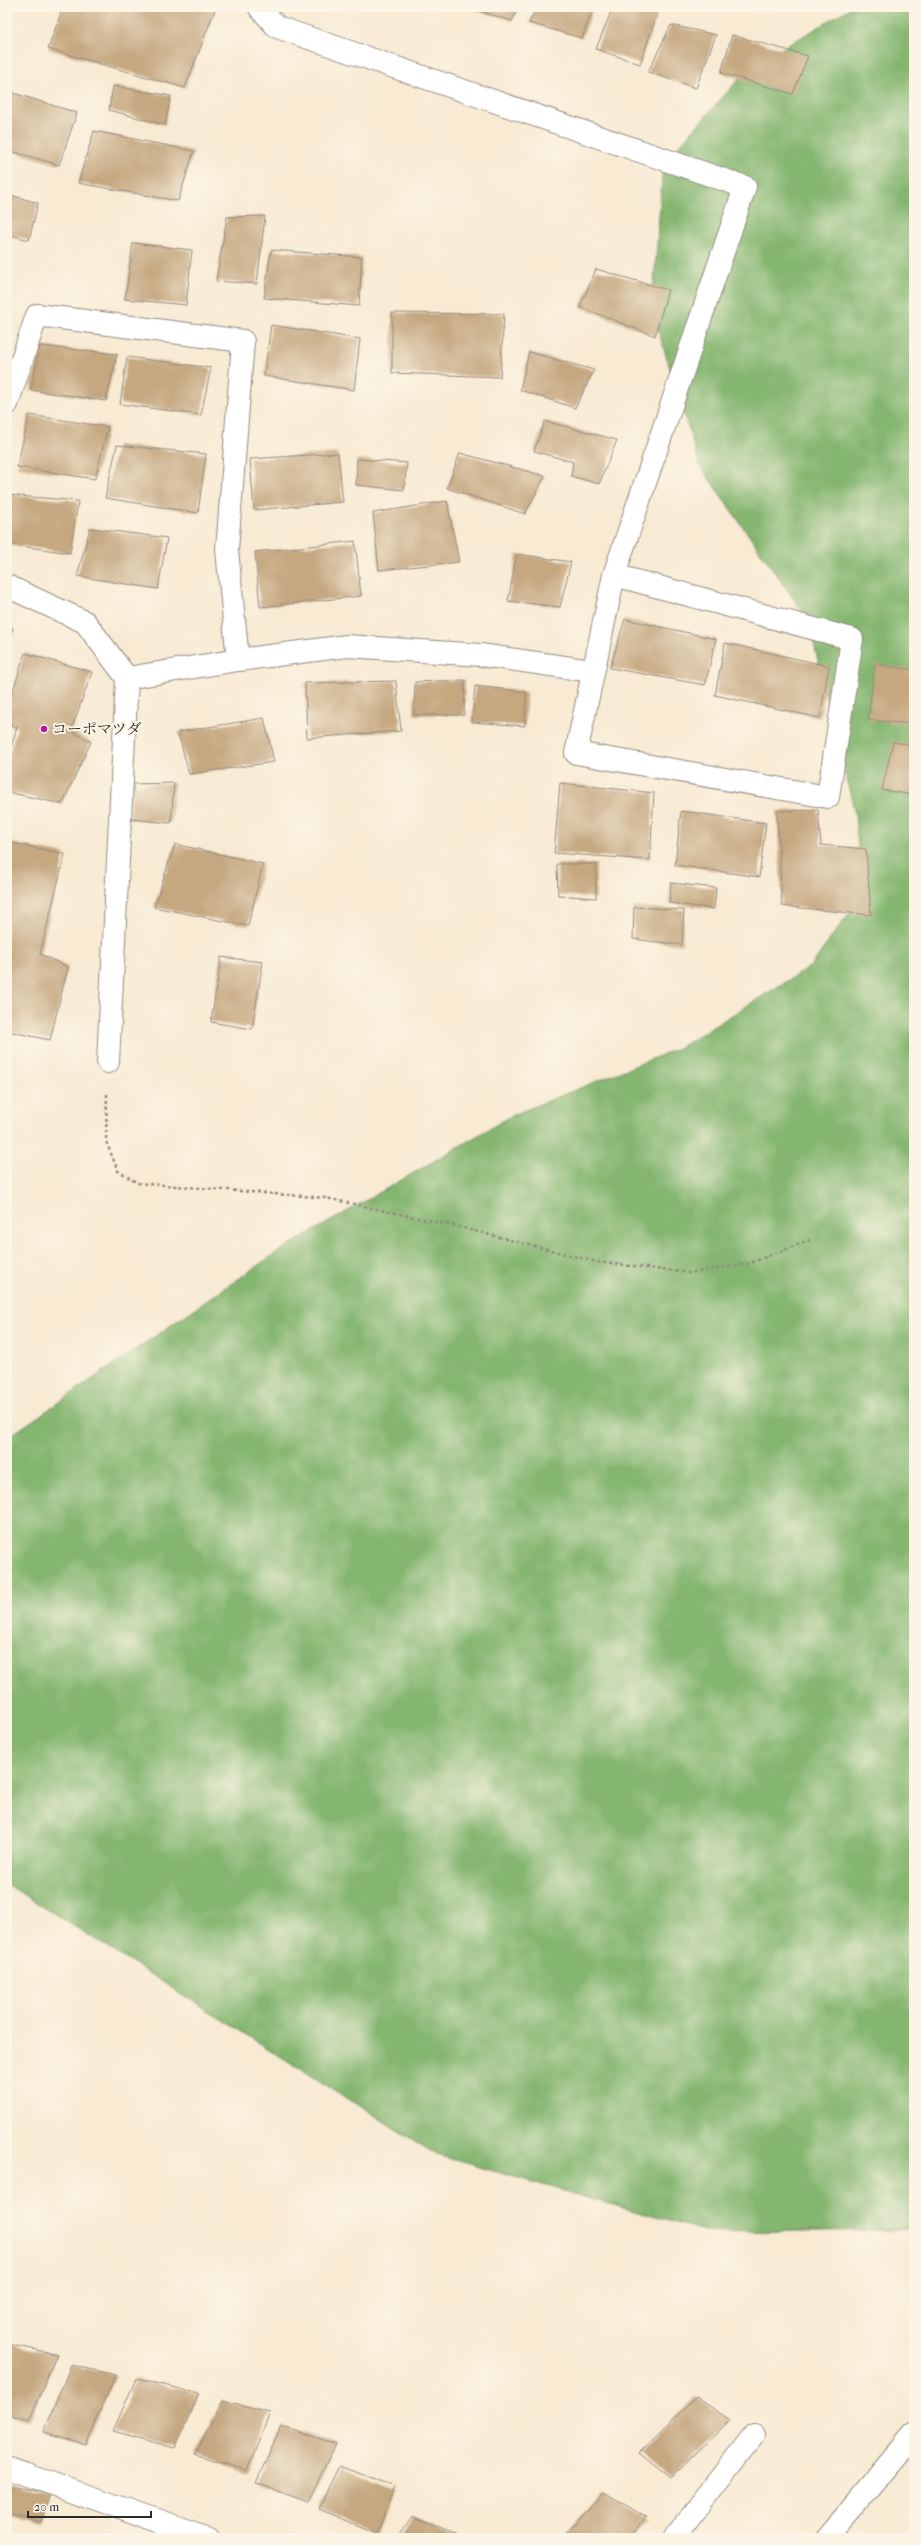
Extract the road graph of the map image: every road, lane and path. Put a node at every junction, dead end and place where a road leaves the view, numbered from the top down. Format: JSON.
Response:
{"nodes":[{"id":1,"x":259,"y":7,"type":"edge"},
{"id":2,"x":7,"y":404,"type":"edge"},
{"id":3,"x":614,"y":575,"type":"junction"},
{"id":4,"x":7,"y":586,"type":"edge"},
{"id":5,"x":238,"y":660,"type":"junction"},
{"id":6,"x":592,"y":671,"type":"junction"},
{"id":7,"x":127,"y":678,"type":"junction"},
{"id":8,"x":108,"y":1062,"type":"joint"},
{"id":9,"x":810,"y":1240,"type":"dead end"},
{"id":10,"x":754,"y":2435,"type":"dead end"},
{"id":11,"x":914,"y":2435,"type":"edge"},
{"id":12,"x":7,"y":2468,"type":"edge"},
{"id":13,"x":208,"y":2538,"type":"edge"},
{"id":14,"x":674,"y":2538,"type":"edge"},
{"id":15,"x":827,"y":2538,"type":"edge"}],
"edges":[{"from":1,"to":3,"type":"street"},
{"from":2,"to":5,"type":"street"},
{"from":3,"to":6,"type":"street"},
{"from":3,"to":6,"type":"street"},
{"from":4,"to":7,"type":"street"},
{"from":5,"to":6,"type":"street"},
{"from":5,"to":7,"type":"street"},
{"from":7,"to":8,"type":"street"},
{"from":8,"to":9,"type":"path"},
{"from":10,"to":14,"type":"street"},
{"from":11,"to":15,"type":"street"},
{"from":12,"to":13,"type":"street"}]}
